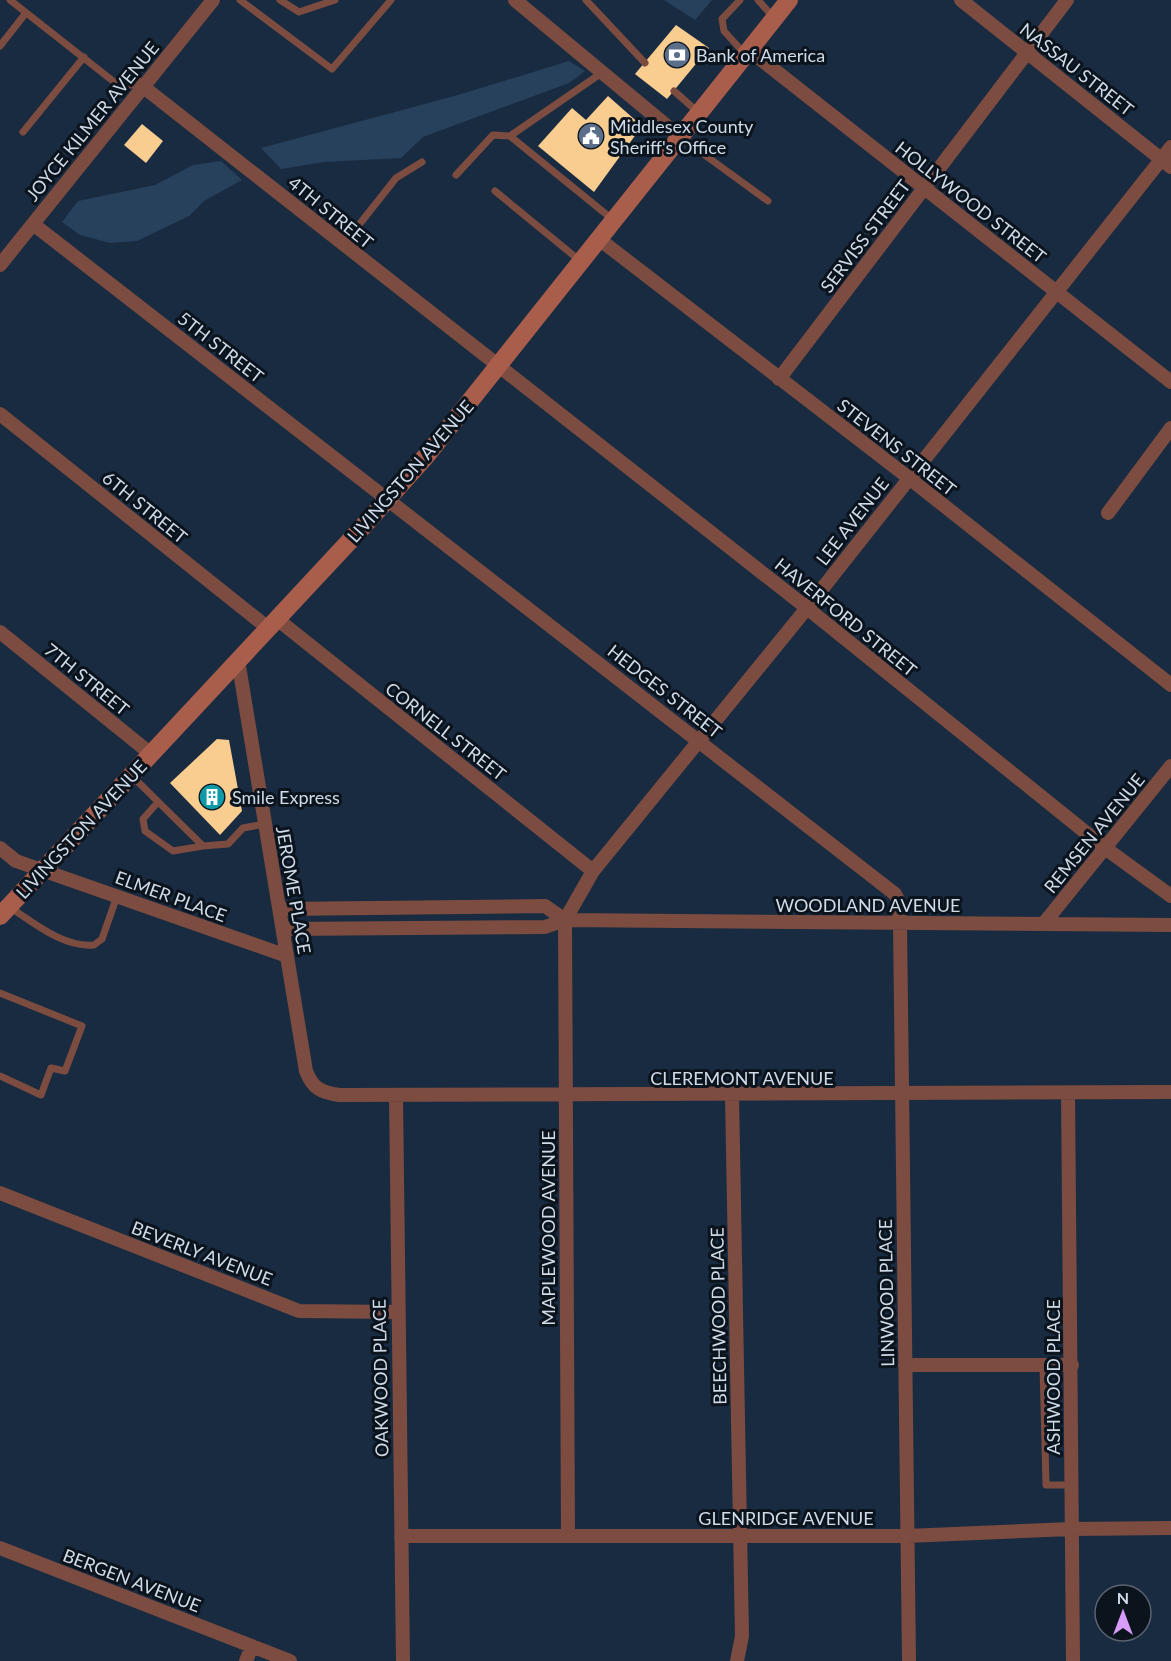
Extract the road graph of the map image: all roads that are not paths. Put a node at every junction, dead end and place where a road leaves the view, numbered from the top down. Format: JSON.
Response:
{"nodes":[{"id":1,"x":10,"y":0,"type":"edge"},
{"id":2,"x":213,"y":0,"type":"edge"},
{"id":3,"x":240,"y":0,"type":"edge"},
{"id":4,"x":280,"y":0,"type":"edge"},
{"id":5,"x":335,"y":0,"type":"edge"},
{"id":6,"x":391,"y":0,"type":"edge"},
{"id":7,"x":515,"y":0,"type":"edge"},
{"id":8,"x":586,"y":0,"type":"edge"},
{"id":9,"x":740,"y":0,"type":"edge"},
{"id":10,"x":758,"y":0,"type":"edge"},
{"id":11,"x":789,"y":0,"type":"edge"},
{"id":12,"x":961,"y":0,"type":"edge"},
{"id":13,"x":1067,"y":0,"type":"edge"},
{"id":14,"x":25,"y":14,"type":"junction"},
{"id":15,"x":774,"y":18,"type":"junction"},
{"id":16,"x":0,"y":46,"type":"edge"},
{"id":17,"x":1026,"y":51,"type":"junction"},
{"id":18,"x":747,"y":53,"type":"junction"},
{"id":19,"x":84,"y":57,"type":"junction"},
{"id":20,"x":645,"y":63,"type":"dead end"},
{"id":21,"x":603,"y":72,"type":"junction"},
{"id":22,"x":141,"y":85,"type":"junction"},
{"id":23,"x":674,"y":91,"type":"dead end"},
{"id":24,"x":699,"y":113,"type":"junction"},
{"id":25,"x":22,"y":132,"type":"dead end"},
{"id":26,"x":510,"y":136,"type":"junction"},
{"id":27,"x":680,"y":137,"type":"junction"},
{"id":28,"x":1171,"y":147,"type":"edge"},
{"id":29,"x":422,"y":162,"type":"dead end"},
{"id":30,"x":1166,"y":163,"type":"edge"},
{"id":31,"x":456,"y":175,"type":"dead end"},
{"id":32,"x":925,"y":188,"type":"junction"},
{"id":33,"x":495,"y":191,"type":"dead end"},
{"id":34,"x":768,"y":201,"type":"dead end"},
{"id":35,"x":614,"y":221,"type":"junction"},
{"id":36,"x":33,"y":224,"type":"junction"},
{"id":37,"x":599,"y":238,"type":"junction"},
{"id":38,"x":343,"y":245,"type":"junction"},
{"id":39,"x":5,"y":251,"type":"edge"},
{"id":40,"x":581,"y":262,"type":"junction"},
{"id":41,"x":0,"y":265,"type":"edge"},
{"id":42,"x":1056,"y":292,"type":"junction"},
{"id":43,"x":498,"y":366,"type":"junction"},
{"id":44,"x":779,"y":379,"type":"junction"},
{"id":45,"x":1171,"y":382,"type":"edge"},
{"id":46,"x":0,"y":414,"type":"edge"},
{"id":47,"x":1171,"y":428,"type":"edge"},
{"id":48,"x":909,"y":478,"type":"junction"},
{"id":49,"x":388,"y":499,"type":"junction"},
{"id":50,"x":1108,"y":513,"type":"dead end"},
{"id":51,"x":807,"y":608,"type":"junction"},
{"id":52,"x":272,"y":624,"type":"junction"},
{"id":53,"x":0,"y":632,"type":"edge"},
{"id":54,"x":238,"y":660,"type":"junction"},
{"id":55,"x":1171,"y":685,"type":"edge"},
{"id":56,"x":700,"y":741,"type":"junction"},
{"id":57,"x":151,"y":754,"type":"junction"},
{"id":58,"x":1171,"y":766,"type":"edge"},
{"id":59,"x":131,"y":775,"type":"junction"},
{"id":60,"x":158,"y":802,"type":"junction"},
{"id":61,"x":265,"y":824,"type":"junction"},
{"id":62,"x":203,"y":846,"type":"junction"},
{"id":63,"x":0,"y":848,"type":"edge"},
{"id":64,"x":1105,"y":848,"type":"junction"},
{"id":65,"x":43,"y":870,"type":"junction"},
{"id":66,"x":593,"y":871,"type":"junction"},
{"id":67,"x":117,"y":896,"type":"junction"},
{"id":68,"x":1171,"y":896,"type":"edge"},
{"id":69,"x":280,"y":909,"type":"junction"},
{"id":70,"x":4,"y":911,"type":"edge"},
{"id":71,"x":565,"y":920,"type":"junction"},
{"id":72,"x":1045,"y":922,"type":"junction"},
{"id":73,"x":900,"y":924,"type":"junction"},
{"id":74,"x":1171,"y":925,"type":"edge"},
{"id":75,"x":283,"y":929,"type":"junction"},
{"id":76,"x":287,"y":956,"type":"junction"},
{"id":77,"x":0,"y":993,"type":"edge"},
{"id":78,"x":0,"y":1076,"type":"edge"},
{"id":79,"x":315,"y":1088,"type":"joint"},
{"id":80,"x":1171,"y":1092,"type":"edge"},
{"id":81,"x":1068,"y":1093,"type":"junction"},
{"id":82,"x":396,"y":1095,"type":"junction"},
{"id":83,"x":732,"y":1095,"type":"junction"},
{"id":84,"x":901,"y":1095,"type":"junction"},
{"id":85,"x":565,"y":1096,"type":"junction"},
{"id":86,"x":0,"y":1193,"type":"edge"},
{"id":87,"x":397,"y":1312,"type":"junction"},
{"id":88,"x":905,"y":1365,"type":"junction"},
{"id":89,"x":1043,"y":1365,"type":"junction"},
{"id":90,"x":1072,"y":1365,"type":"junction"},
{"id":91,"x":1071,"y":1485,"type":"junction"},
{"id":92,"x":1171,"y":1528,"type":"edge"},
{"id":93,"x":1071,"y":1529,"type":"junction"},
{"id":94,"x":401,"y":1536,"type":"junction"},
{"id":95,"x":568,"y":1536,"type":"junction"},
{"id":96,"x":740,"y":1536,"type":"junction"},
{"id":97,"x":907,"y":1536,"type":"junction"},
{"id":98,"x":0,"y":1548,"type":"edge"},
{"id":99,"x":252,"y":1646,"type":"junction"},
{"id":100,"x":246,"y":1661,"type":"edge"},
{"id":101,"x":290,"y":1661,"type":"edge"},
{"id":102,"x":403,"y":1661,"type":"edge"},
{"id":103,"x":737,"y":1661,"type":"edge"},
{"id":104,"x":909,"y":1661,"type":"edge"},
{"id":105,"x":1073,"y":1661,"type":"edge"}],
"edges":[{"from":1,"to":14,"type":"lane"},
{"from":2,"to":22,"type":"street","name":"JOYCE KILMER AVENUE"},
{"from":3,"to":6,"type":"lane"},
{"from":4,"to":5,"type":"lane"},
{"from":7,"to":21,"type":"street"},
{"from":8,"to":20,"type":"lane"},
{"from":9,"to":18,"type":"lane"},
{"from":10,"to":15,"type":"lane"},
{"from":11,"to":15,"type":"main road","name":"LIVINGSTON AVENUE"},
{"from":12,"to":17,"type":"street","name":"NASSAU STREET"},
{"from":13,"to":17,"type":"street","name":"SERVISS STREET"},
{"from":14,"to":16,"type":"lane"},
{"from":14,"to":19,"type":"lane"},
{"from":15,"to":18,"type":"main road","name":"LIVINGSTON AVENUE"},
{"from":17,"to":30,"type":"street","name":"NASSAU STREET"},
{"from":17,"to":32,"type":"street","name":"SERVISS STREET"},
{"from":18,"to":24,"type":"main road","name":"LIVINGSTON AVENUE"},
{"from":18,"to":32,"type":"street","name":"HOLLYWOOD STREET"},
{"from":19,"to":22,"type":"lane"},
{"from":19,"to":25,"type":"lane"},
{"from":21,"to":26,"type":"lane"},
{"from":21,"to":27,"type":"street"},
{"from":22,"to":36,"type":"street","name":"JOYCE KILMER AVENUE"},
{"from":22,"to":38,"type":"street","name":"4TH STREET"},
{"from":23,"to":24,"type":"lane"},
{"from":24,"to":27,"type":"main road","name":"LIVINGSTON AVENUE"},
{"from":26,"to":31,"type":"lane"},
{"from":26,"to":35,"type":"lane"},
{"from":27,"to":34,"type":"lane"},
{"from":27,"to":35,"type":"main road","name":"LIVINGSTON AVENUE"},
{"from":28,"to":30,"type":"street","name":"LEE AVENUE"},
{"from":29,"to":38,"type":"lane"},
{"from":30,"to":42,"type":"street","name":"LEE AVENUE"},
{"from":32,"to":42,"type":"street","name":"HOLLYWOOD STREET"},
{"from":32,"to":44,"type":"street","name":"SERVISS STREET"},
{"from":33,"to":40,"type":"lane"},
{"from":35,"to":37,"type":"main road","name":"LIVINGSTON AVENUE"},
{"from":36,"to":39,"type":"street","name":"JOYCE KILMER AVENUE"},
{"from":36,"to":49,"type":"street","name":"5TH STREET"},
{"from":37,"to":40,"type":"main road","name":"LIVINGSTON AVENUE"},
{"from":37,"to":44,"type":"street","name":"STEVENS STREET"},
{"from":38,"to":43,"type":"street","name":"4TH STREET"},
{"from":39,"to":41,"type":"street","name":"JOYCE KILMER AVENUE"},
{"from":40,"to":43,"type":"main road","name":"LIVINGSTON AVENUE"},
{"from":42,"to":45,"type":"street","name":"HOLLYWOOD STREET"},
{"from":42,"to":48,"type":"street","name":"LEE AVENUE"},
{"from":43,"to":49,"type":"main road","name":"LIVINGSTON AVENUE"},
{"from":43,"to":51,"type":"street","name":"HAVERFORD STREET"},
{"from":44,"to":48,"type":"street","name":"STEVENS STREET"},
{"from":46,"to":52,"type":"street","name":"6TH STREET"},
{"from":47,"to":50,"type":"street"},
{"from":48,"to":51,"type":"street","name":"LEE AVENUE"},
{"from":48,"to":55,"type":"street","name":"STEVENS STREET"},
{"from":49,"to":52,"type":"main road","name":"LIVINGSTON AVENUE"},
{"from":49,"to":56,"type":"street","name":"HEDGES STREET"},
{"from":51,"to":56,"type":"street","name":"LEE AVENUE"},
{"from":51,"to":64,"type":"street","name":"HAVERFORD STREET"},
{"from":52,"to":54,"type":"main road","name":"LIVINGSTON AVENUE"},
{"from":52,"to":66,"type":"street","name":"CORNELL STREET"},
{"from":53,"to":57,"type":"street","name":"7TH STREET"},
{"from":54,"to":57,"type":"main road","name":"LIVINGSTON AVENUE"},
{"from":54,"to":61,"type":"street","name":"JEROME PLACE"},
{"from":56,"to":66,"type":"street","name":"LEE AVENUE"},
{"from":56,"to":73,"type":"street","name":"HEDGES STREET"},
{"from":57,"to":59,"type":"main road","name":"LIVINGSTON AVENUE"},
{"from":58,"to":64,"type":"street","name":"REMSEN AVENUE"},
{"from":59,"to":60,"type":"lane"},
{"from":59,"to":65,"type":"main road","name":"LIVINGSTON AVENUE"},
{"from":60,"to":62,"type":"lane"},
{"from":60,"to":62,"type":"lane"},
{"from":61,"to":62,"type":"lane"},
{"from":61,"to":69,"type":"street","name":"JEROME PLACE"},
{"from":63,"to":65,"type":"street","name":"ELMER PLACE"},
{"from":64,"to":68,"type":"street","name":"HAVERFORD STREET"},
{"from":64,"to":72,"type":"street","name":"REMSEN AVENUE"},
{"from":65,"to":67,"type":"street","name":"ELMER PLACE"},
{"from":65,"to":70,"type":"main road","name":"LIVINGSTON AVENUE"},
{"from":66,"to":71,"type":"street","name":"LEE AVENUE"},
{"from":67,"to":70,"type":"lane"},
{"from":67,"to":76,"type":"street","name":"ELMER PLACE"},
{"from":69,"to":71,"type":"street","name":"WOODLAND AVENUE"},
{"from":69,"to":75,"type":"street","name":"JEROME PLACE"},
{"from":71,"to":73,"type":"street","name":"WOODLAND AVENUE"},
{"from":71,"to":75,"type":"street","name":"WOODLAND AVENUE"},
{"from":71,"to":85,"type":"street","name":"MAPLEWOOD AVENUE"},
{"from":72,"to":73,"type":"street","name":"WOODLAND AVENUE"},
{"from":72,"to":74,"type":"street","name":"WOODLAND AVENUE"},
{"from":73,"to":84,"type":"street","name":"LINWOOD PLACE"},
{"from":75,"to":76,"type":"street","name":"JEROME PLACE"},
{"from":76,"to":79,"type":"street","name":"JEROME PLACE"},
{"from":77,"to":78,"type":"lane"},
{"from":79,"to":82,"type":"street","name":"CLEREMONT AVENUE"},
{"from":80,"to":81,"type":"street","name":"CLEREMONT AVENUE"},
{"from":81,"to":84,"type":"street","name":"CLEREMONT AVENUE"},
{"from":81,"to":90,"type":"street","name":"ASHWOOD PLACE"},
{"from":82,"to":85,"type":"street","name":"CLEREMONT AVENUE"},
{"from":82,"to":87,"type":"street","name":"OAKWOOD PLACE"},
{"from":83,"to":84,"type":"street","name":"CLEREMONT AVENUE"},
{"from":83,"to":85,"type":"street","name":"CLEREMONT AVENUE"},
{"from":83,"to":96,"type":"street","name":"BEECHWOOD PLACE"},
{"from":84,"to":88,"type":"street","name":"LINWOOD PLACE"},
{"from":85,"to":95,"type":"street","name":"MAPLEWOOD AVENUE"},
{"from":86,"to":87,"type":"street","name":"BEVERLY AVENUE"},
{"from":87,"to":94,"type":"street","name":"OAKWOOD PLACE"},
{"from":88,"to":89,"type":"street"},
{"from":88,"to":97,"type":"street","name":"LINWOOD PLACE"},
{"from":89,"to":90,"type":"street"},
{"from":89,"to":91,"type":"lane"},
{"from":90,"to":91,"type":"street","name":"ASHWOOD PLACE"},
{"from":91,"to":93,"type":"street","name":"ASHWOOD PLACE"},
{"from":92,"to":93,"type":"street","name":"GLENRIDGE AVENUE"},
{"from":93,"to":97,"type":"street","name":"GLENRIDGE AVENUE"},
{"from":93,"to":105,"type":"street","name":"ASHWOOD PLACE"},
{"from":94,"to":95,"type":"street","name":"GLENRIDGE AVENUE"},
{"from":94,"to":102,"type":"street","name":"OAKWOOD PLACE"},
{"from":95,"to":96,"type":"street","name":"GLENRIDGE AVENUE"},
{"from":96,"to":97,"type":"street","name":"GLENRIDGE AVENUE"},
{"from":96,"to":103,"type":"street","name":"BEECHWOOD PLACE"},
{"from":97,"to":104,"type":"street","name":"LINWOOD PLACE"},
{"from":98,"to":99,"type":"street","name":"BERGEN AVENUE"},
{"from":99,"to":100,"type":"street"},
{"from":99,"to":101,"type":"street","name":"BERGEN AVENUE"}]}
